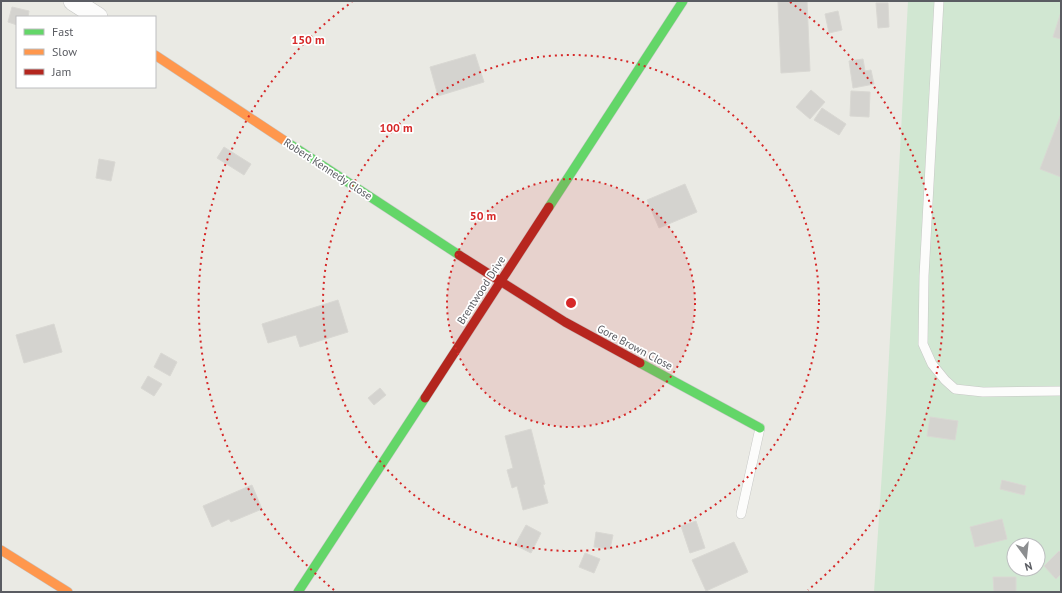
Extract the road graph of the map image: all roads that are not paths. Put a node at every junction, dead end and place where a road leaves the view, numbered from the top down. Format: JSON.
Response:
{"nodes":[{"id":1,"x":73,"y":1,"type":"edge"},
{"id":2,"x":683,"y":1,"type":"edge"},
{"id":3,"x":939,"y":1,"type":"edge"},
{"id":4,"x":96,"y":16,"type":"edge"},
{"id":5,"x":156,"y":56,"type":"edge"},
{"id":6,"x":500,"y":282,"type":"junction"},
{"id":7,"x":1061,"y":391,"type":"edge"},
{"id":8,"x":760,"y":428,"type":"joint"},
{"id":9,"x":741,"y":514,"type":"dead end"},
{"id":10,"x":1,"y":550,"type":"edge"},
{"id":11,"x":68,"y":592,"type":"edge"},
{"id":12,"x":298,"y":592,"type":"edge"}],
"edges":[{"from":1,"to":4,"type":"street"},
{"from":2,"to":6,"type":"street","name":"Brentwood Drive"},
{"from":3,"to":7,"type":"lane"},
{"from":5,"to":6,"type":"street","name":"Robert Kennedy Close"},
{"from":6,"to":8,"type":"street","name":"Gore Brown Close"},
{"from":6,"to":12,"type":"street","name":"Brentwood Drive"},
{"from":8,"to":9,"type":"lane"},
{"from":10,"to":11,"type":"street"}]}
